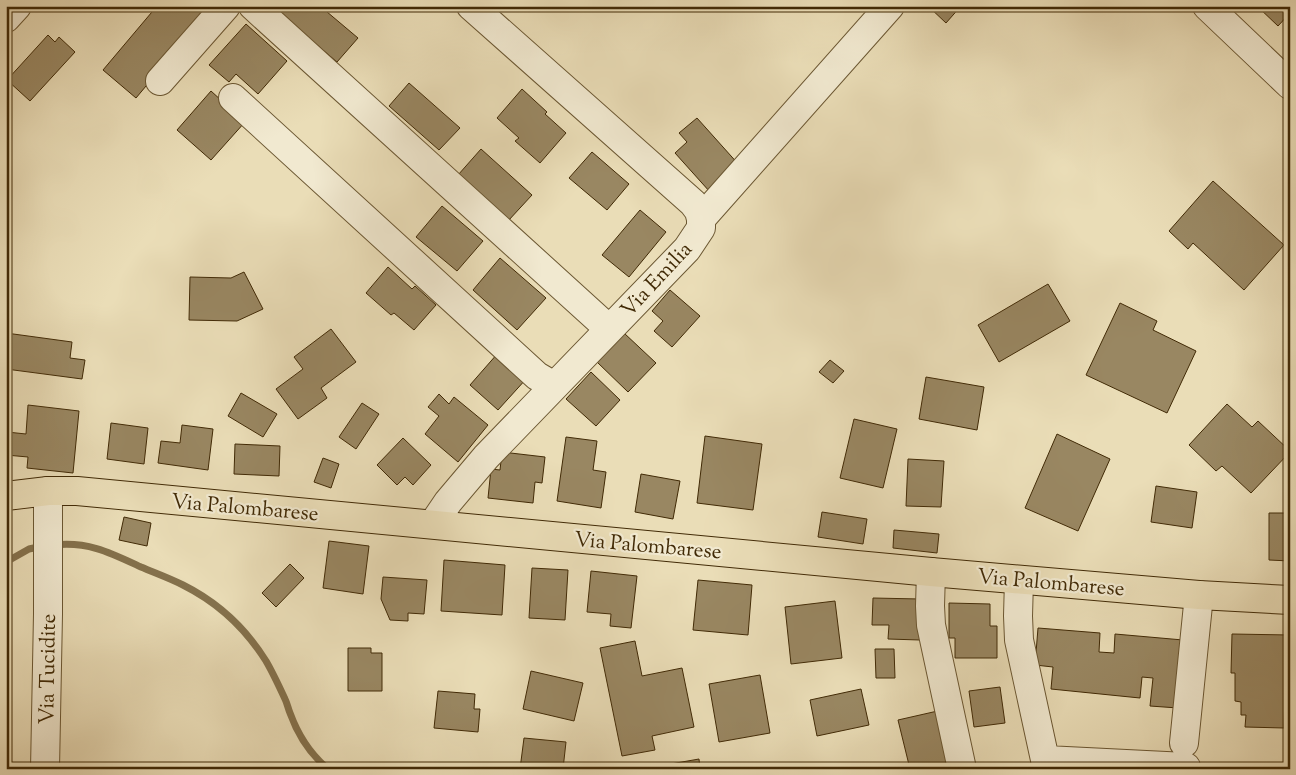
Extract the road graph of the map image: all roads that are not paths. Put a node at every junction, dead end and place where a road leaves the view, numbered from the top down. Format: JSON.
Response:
{"nodes":[{"id":1,"x":17,"y":6,"type":"edge"},
{"id":2,"x":226,"y":6,"type":"edge"},
{"id":3,"x":254,"y":6,"type":"edge"},
{"id":4,"x":471,"y":6,"type":"edge"},
{"id":5,"x":890,"y":6,"type":"edge"},
{"id":6,"x":1207,"y":6,"type":"edge"},
{"id":7,"x":6,"y":18,"type":"edge"},
{"id":8,"x":160,"y":81,"type":"dead end"},
{"id":9,"x":1290,"y":86,"type":"edge"},
{"id":10,"x":234,"y":98,"type":"dead end"},
{"id":11,"x":701,"y":219,"type":"junction"},
{"id":12,"x":609,"y":329,"type":"junction"},
{"id":13,"x":556,"y":384,"type":"junction"},
{"id":14,"x":48,"y":491,"type":"junction"},
{"id":15,"x":6,"y":496,"type":"edge"},
{"id":16,"x":433,"y":524,"type":"junction"},
{"id":17,"x":931,"y":572,"type":"junction"},
{"id":18,"x":1019,"y":580,"type":"junction"},
{"id":19,"x":1199,"y":595,"type":"junction"},
{"id":20,"x":1290,"y":600,"type":"edge"},
{"id":21,"x":1046,"y":764,"type":"edge"},
{"id":22,"x":45,"y":769,"type":"edge"},
{"id":23,"x":962,"y":769,"type":"edge"}],
"edges":[{"from":1,"to":7,"type":"street"},
{"from":2,"to":8,"type":"street"},
{"from":3,"to":12,"type":"street"},
{"from":4,"to":11,"type":"street","name":"Via Emilia"},
{"from":5,"to":11,"type":"street"},
{"from":6,"to":9,"type":"street"},
{"from":10,"to":13,"type":"street"},
{"from":11,"to":12,"type":"street","name":"Via Emilia"},
{"from":12,"to":13,"type":"street","name":"Via Emilia"},
{"from":13,"to":16,"type":"street","name":"Via Emilia"},
{"from":14,"to":15,"type":"main road","name":"Via Palombarese"},
{"from":14,"to":16,"type":"main road","name":"Via Palombarese"},
{"from":14,"to":22,"type":"street","name":"Via Tucidite"},
{"from":16,"to":17,"type":"main road","name":"Via Palombarese"},
{"from":17,"to":18,"type":"main road","name":"Via Palombarese"},
{"from":17,"to":23,"type":"street"},
{"from":18,"to":19,"type":"main road","name":"Via Palombarese"},
{"from":18,"to":21,"type":"street"},
{"from":19,"to":20,"type":"main road","name":"Via Palombarese"},
{"from":19,"to":21,"type":"street"}]}
